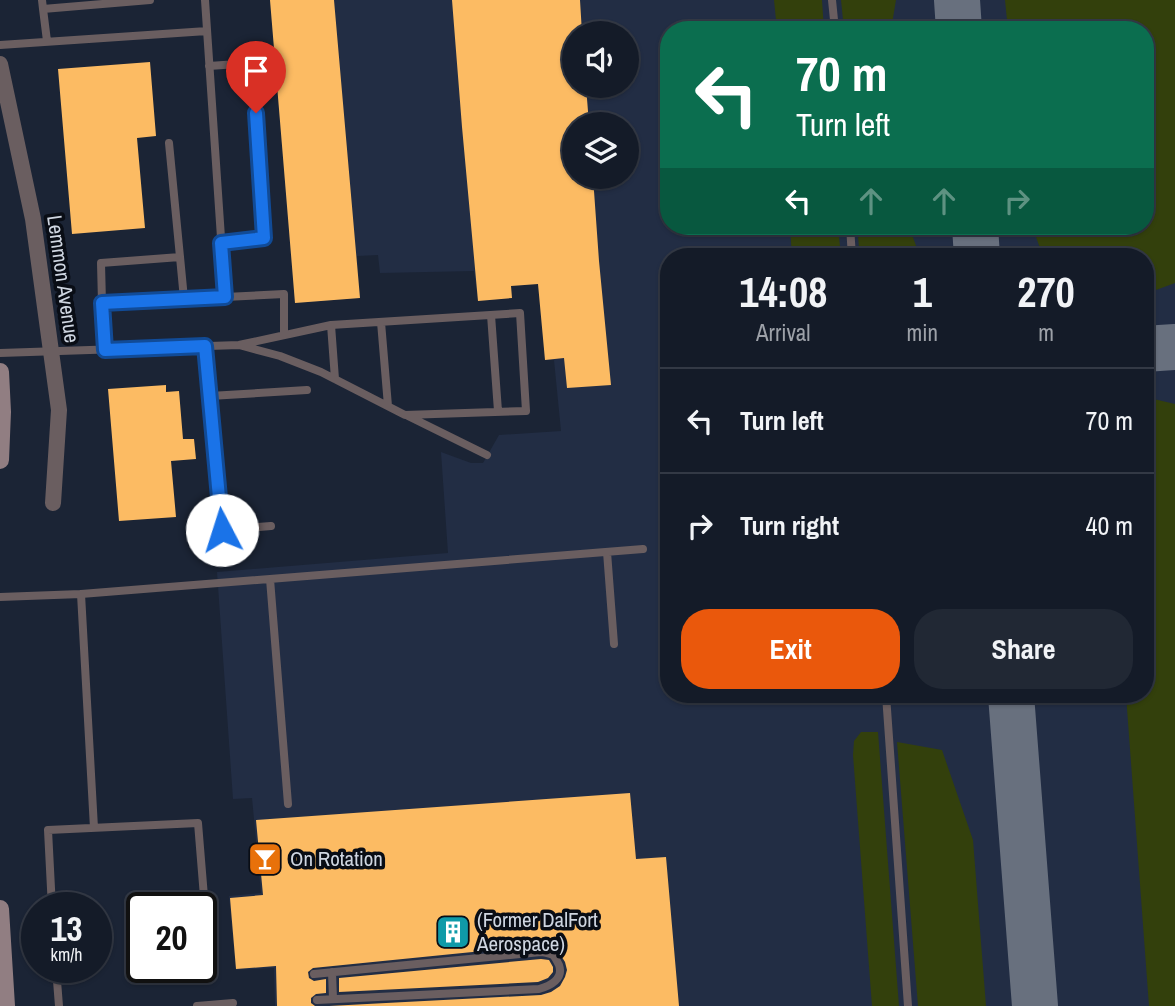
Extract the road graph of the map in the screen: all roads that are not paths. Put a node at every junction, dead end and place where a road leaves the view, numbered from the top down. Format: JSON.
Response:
{"nodes":[{"id":1,"x":150,"y":0,"type":"edge"},
{"id":2,"x":205,"y":0,"type":"edge"},
{"id":3,"x":832,"y":0,"type":"edge"},
{"id":4,"x":42,"y":5,"type":"edge"},
{"id":5,"x":834,"y":21,"type":"edge"},
{"id":6,"x":206,"y":30,"type":"junction"},
{"id":7,"x":47,"y":41,"type":"junction"},
{"id":8,"x":0,"y":45,"type":"edge"},
{"id":9,"x":0,"y":64,"type":"edge"},
{"id":10,"x":209,"y":66,"type":"junction"},
{"id":11,"x":169,"y":143,"type":"dead end"},
{"id":12,"x":221,"y":243,"type":"junction"},
{"id":13,"x":180,"y":257,"type":"junction"},
{"id":14,"x":225,"y":297,"type":"junction"},
{"id":15,"x":184,"y":299,"type":"junction"},
{"id":16,"x":102,"y":303,"type":"junction"},
{"id":17,"x":491,"y":315,"type":"junction"},
{"id":18,"x":381,"y":322,"type":"junction"},
{"id":19,"x":331,"y":325,"type":"junction"},
{"id":20,"x":284,"y":335,"type":"junction"},
{"id":21,"x":239,"y":345,"type":"junction"},
{"id":22,"x":205,"y":346,"type":"junction"},
{"id":23,"x":105,"y":350,"type":"junction"},
{"id":24,"x":51,"y":352,"type":"junction"},
{"id":25,"x":0,"y":353,"type":"edge"},
{"id":26,"x":0,"y":372,"type":"edge"},
{"id":27,"x":335,"y":379,"type":"junction"},
{"id":28,"x":307,"y":390,"type":"dead end"},
{"id":29,"x":210,"y":396,"type":"junction"},
{"id":30,"x":388,"y":406,"type":"junction"},
{"id":31,"x":498,"y":411,"type":"junction"},
{"id":32,"x":405,"y":415,"type":"junction"},
{"id":33,"x":488,"y":455,"type":"dead end"},
{"id":34,"x":0,"y":460,"type":"edge"},
{"id":35,"x":53,"y":503,"type":"dead end"},
{"id":36,"x":271,"y":526,"type":"dead end"},
{"id":37,"x":643,"y":549,"type":"dead end"},
{"id":38,"x":607,"y":552,"type":"junction"},
{"id":39,"x":270,"y":579,"type":"junction"},
{"id":40,"x":81,"y":594,"type":"junction"},
{"id":41,"x":0,"y":597,"type":"edge"},
{"id":42,"x":614,"y":644,"type":"dead end"},
{"id":43,"x":887,"y":703,"type":"edge"},
{"id":44,"x":288,"y":804,"type":"dead end"},
{"id":45,"x":94,"y":828,"type":"junction"},
{"id":46,"x":51,"y":892,"type":"edge"},
{"id":47,"x":204,"y":892,"type":"edge"},
{"id":48,"x":0,"y":909,"type":"edge"},
{"id":49,"x":332,"y":972,"type":"junction"},
{"id":50,"x":314,"y":974,"type":"dead end"},
{"id":51,"x":57,"y":983,"type":"edge"},
{"id":52,"x":333,"y":999,"type":"junction"},
{"id":53,"x":317,"y":1000,"type":"dead end"},
{"id":54,"x":233,"y":1003,"type":"dead end"},
{"id":55,"x":6,"y":1006,"type":"edge"},
{"id":56,"x":59,"y":1006,"type":"edge"},
{"id":57,"x":197,"y":1006,"type":"edge"},
{"id":58,"x":908,"y":1006,"type":"edge"}],
"edges":[{"from":1,"to":4,"type":"lane"},
{"from":2,"to":6,"type":"lane"},
{"from":3,"to":5,"type":"lane"},
{"from":4,"to":7,"type":"lane"},
{"from":6,"to":7,"type":"lane"},
{"from":6,"to":10,"type":"lane"},
{"from":7,"to":8,"type":"lane"},
{"from":9,"to":24,"type":"street","name":"Lemmon Avenue"},
{"from":10,"to":12,"type":"lane"},
{"from":10,"to":12,"type":"lane"},
{"from":11,"to":13,"type":"lane"},
{"from":12,"to":14,"type":"lane"},
{"from":13,"to":15,"type":"lane"},
{"from":13,"to":16,"type":"lane"},
{"from":14,"to":15,"type":"lane"},
{"from":14,"to":20,"type":"lane"},
{"from":15,"to":16,"type":"lane"},
{"from":16,"to":23,"type":"lane"},
{"from":17,"to":18,"type":"lane"},
{"from":17,"to":31,"type":"lane"},
{"from":17,"to":31,"type":"lane"},
{"from":18,"to":19,"type":"lane"},
{"from":18,"to":30,"type":"lane"},
{"from":19,"to":20,"type":"lane"},
{"from":19,"to":27,"type":"lane"},
{"from":20,"to":21,"type":"lane"},
{"from":21,"to":22,"type":"lane"},
{"from":21,"to":27,"type":"lane"},
{"from":22,"to":23,"type":"lane"},
{"from":22,"to":29,"type":"lane"},
{"from":23,"to":24,"type":"lane"},
{"from":24,"to":25,"type":"lane"},
{"from":24,"to":35,"type":"street","name":"Lemmon Avenue"},
{"from":26,"to":34,"type":"main road"},
{"from":27,"to":30,"type":"lane"},
{"from":28,"to":29,"type":"lane"},
{"from":29,"to":36,"type":"lane"},
{"from":30,"to":32,"type":"lane"},
{"from":31,"to":32,"type":"lane"},
{"from":32,"to":33,"type":"lane"},
{"from":37,"to":38,"type":"lane"},
{"from":38,"to":39,"type":"lane"},
{"from":38,"to":42,"type":"lane"},
{"from":39,"to":40,"type":"lane"},
{"from":39,"to":44,"type":"lane"},
{"from":40,"to":41,"type":"lane"},
{"from":40,"to":45,"type":"lane"},
{"from":43,"to":58,"type":"lane"},
{"from":45,"to":46,"type":"lane"},
{"from":45,"to":47,"type":"lane"},
{"from":48,"to":55,"type":"main road"},
{"from":49,"to":50,"type":"lane"},
{"from":49,"to":52,"type":"lane"},
{"from":49,"to":52,"type":"lane"},
{"from":51,"to":56,"type":"lane"},
{"from":52,"to":53,"type":"lane"},
{"from":54,"to":57,"type":"lane"}]}
